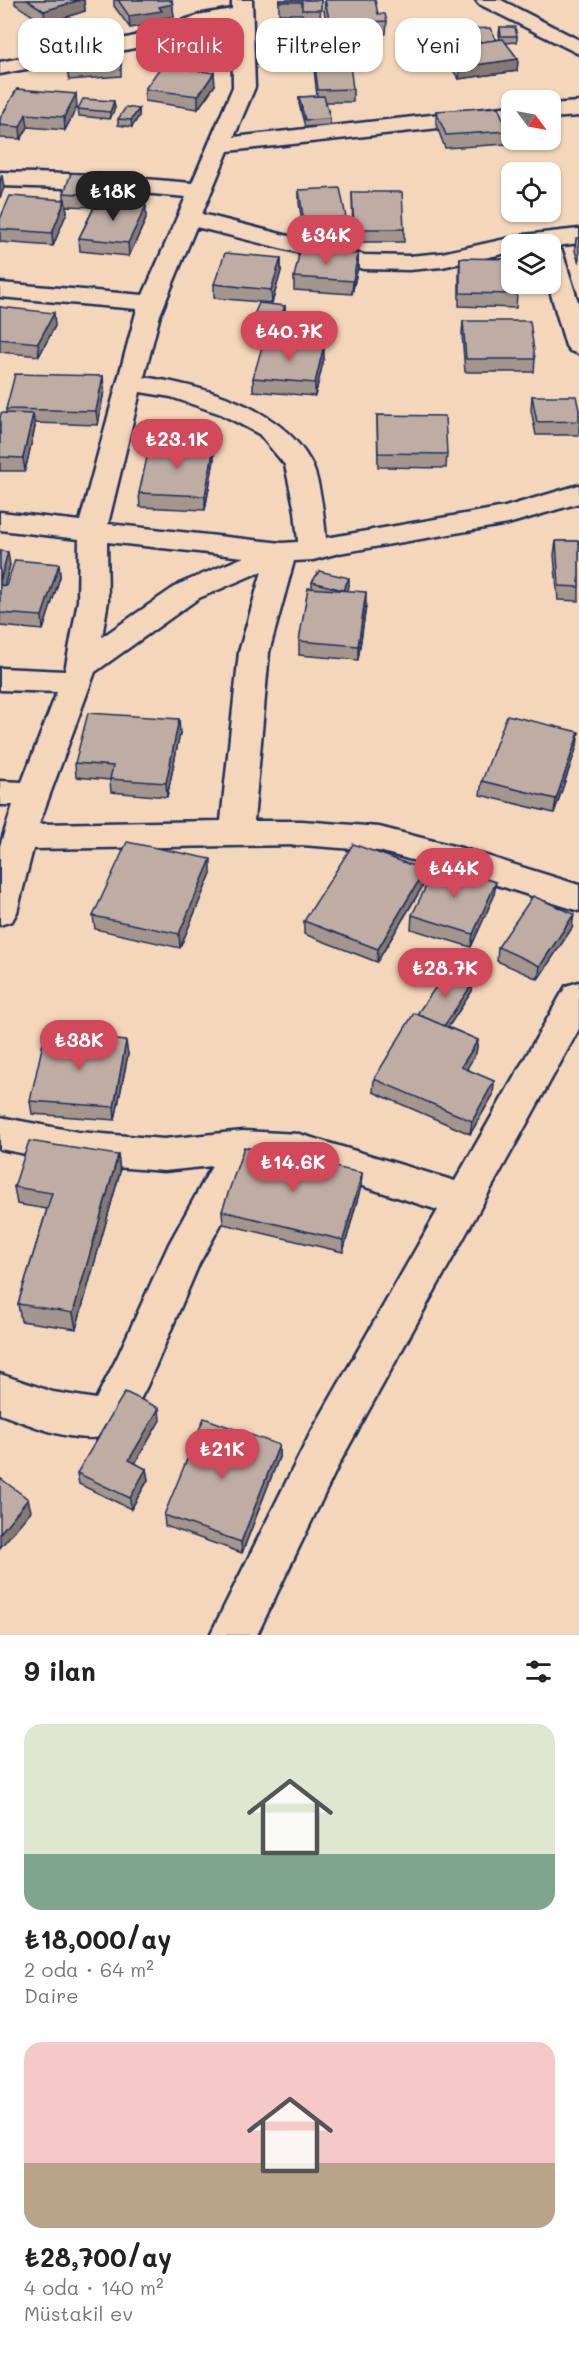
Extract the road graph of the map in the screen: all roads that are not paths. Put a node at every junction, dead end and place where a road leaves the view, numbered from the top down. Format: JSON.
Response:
{"nodes":[{"id":1,"x":486,"y":0,"type":"edge"},
{"id":2,"x":242,"y":7,"type":"edge"},
{"id":3,"x":576,"y":43,"type":"edge"},
{"id":4,"x":0,"y":68,"type":"edge"},
{"id":5,"x":579,"y":109,"type":"edge"},
{"id":6,"x":561,"y":110,"type":"edge"},
{"id":7,"x":501,"y":114,"type":"edge"},
{"id":8,"x":220,"y":145,"type":"junction"},
{"id":9,"x":0,"y":179,"type":"edge"},
{"id":10,"x":200,"y":191,"type":"junction"},
{"id":11,"x":189,"y":218,"type":"junction"},
{"id":12,"x":579,"y":236,"type":"edge"},
{"id":13,"x":561,"y":241,"type":"edge"},
{"id":14,"x":501,"y":248,"type":"edge"},
{"id":15,"x":561,"y":283,"type":"edge"},
{"id":16,"x":0,"y":290,"type":"edge"},
{"id":17,"x":152,"y":303,"type":"junction"},
{"id":18,"x":578,"y":338,"type":"edge"},
{"id":19,"x":129,"y":382,"type":"junction"},
{"id":20,"x":579,"y":494,"type":"edge"},
{"id":21,"x":0,"y":521,"type":"edge"},
{"id":22,"x":93,"y":530,"type":"junction"},
{"id":23,"x":313,"y":551,"type":"junction"},
{"id":24,"x":282,"y":552,"type":"junction"},
{"id":25,"x":79,"y":674,"type":"junction"},
{"id":26,"x":0,"y":679,"type":"edge"},
{"id":27,"x":0,"y":793,"type":"edge"},
{"id":28,"x":34,"y":794,"type":"junction"},
{"id":29,"x":236,"y":833,"type":"junction"},
{"id":30,"x":19,"y":837,"type":"junction"},
{"id":31,"x":579,"y":898,"type":"edge"},
{"id":32,"x":0,"y":912,"type":"edge"},
{"id":33,"x":579,"y":996,"type":"edge"},
{"id":34,"x":0,"y":1133,"type":"edge"},
{"id":35,"x":243,"y":1147,"type":"junction"},
{"id":36,"x":465,"y":1201,"type":"junction"},
{"id":37,"x":0,"y":1394,"type":"edge"},
{"id":38,"x":234,"y":1635,"type":"edge"}],
"edges":[{"from":1,"to":3,"type":"street"},
{"from":2,"to":4,"type":"street"},
{"from":2,"to":8,"type":"street"},
{"from":5,"to":6,"type":"street"},
{"from":7,"to":8,"type":"street"},
{"from":8,"to":10,"type":"street"},
{"from":9,"to":10,"type":"street"},
{"from":10,"to":11,"type":"street"},
{"from":11,"to":14,"type":"street"},
{"from":11,"to":17,"type":"street"},
{"from":12,"to":13,"type":"street"},
{"from":15,"to":18,"type":"street"},
{"from":16,"to":17,"type":"street"},
{"from":17,"to":19,"type":"street"},
{"from":19,"to":22,"type":"street"},
{"from":19,"to":23,"type":"street"},
{"from":20,"to":23,"type":"street"},
{"from":21,"to":22,"type":"street"},
{"from":22,"to":24,"type":"street"},
{"from":22,"to":25,"type":"street"},
{"from":23,"to":24,"type":"street"},
{"from":24,"to":25,"type":"street"},
{"from":24,"to":29,"type":"street"},
{"from":25,"to":26,"type":"street"},
{"from":25,"to":28,"type":"street"},
{"from":27,"to":28,"type":"street"},
{"from":28,"to":30,"type":"street"},
{"from":29,"to":30,"type":"street"},
{"from":29,"to":31,"type":"street"},
{"from":30,"to":32,"type":"street"},
{"from":33,"to":36,"type":"street"},
{"from":34,"to":35,"type":"street"},
{"from":35,"to":36,"type":"street"},
{"from":35,"to":37,"type":"street"},
{"from":36,"to":38,"type":"street"}]}
